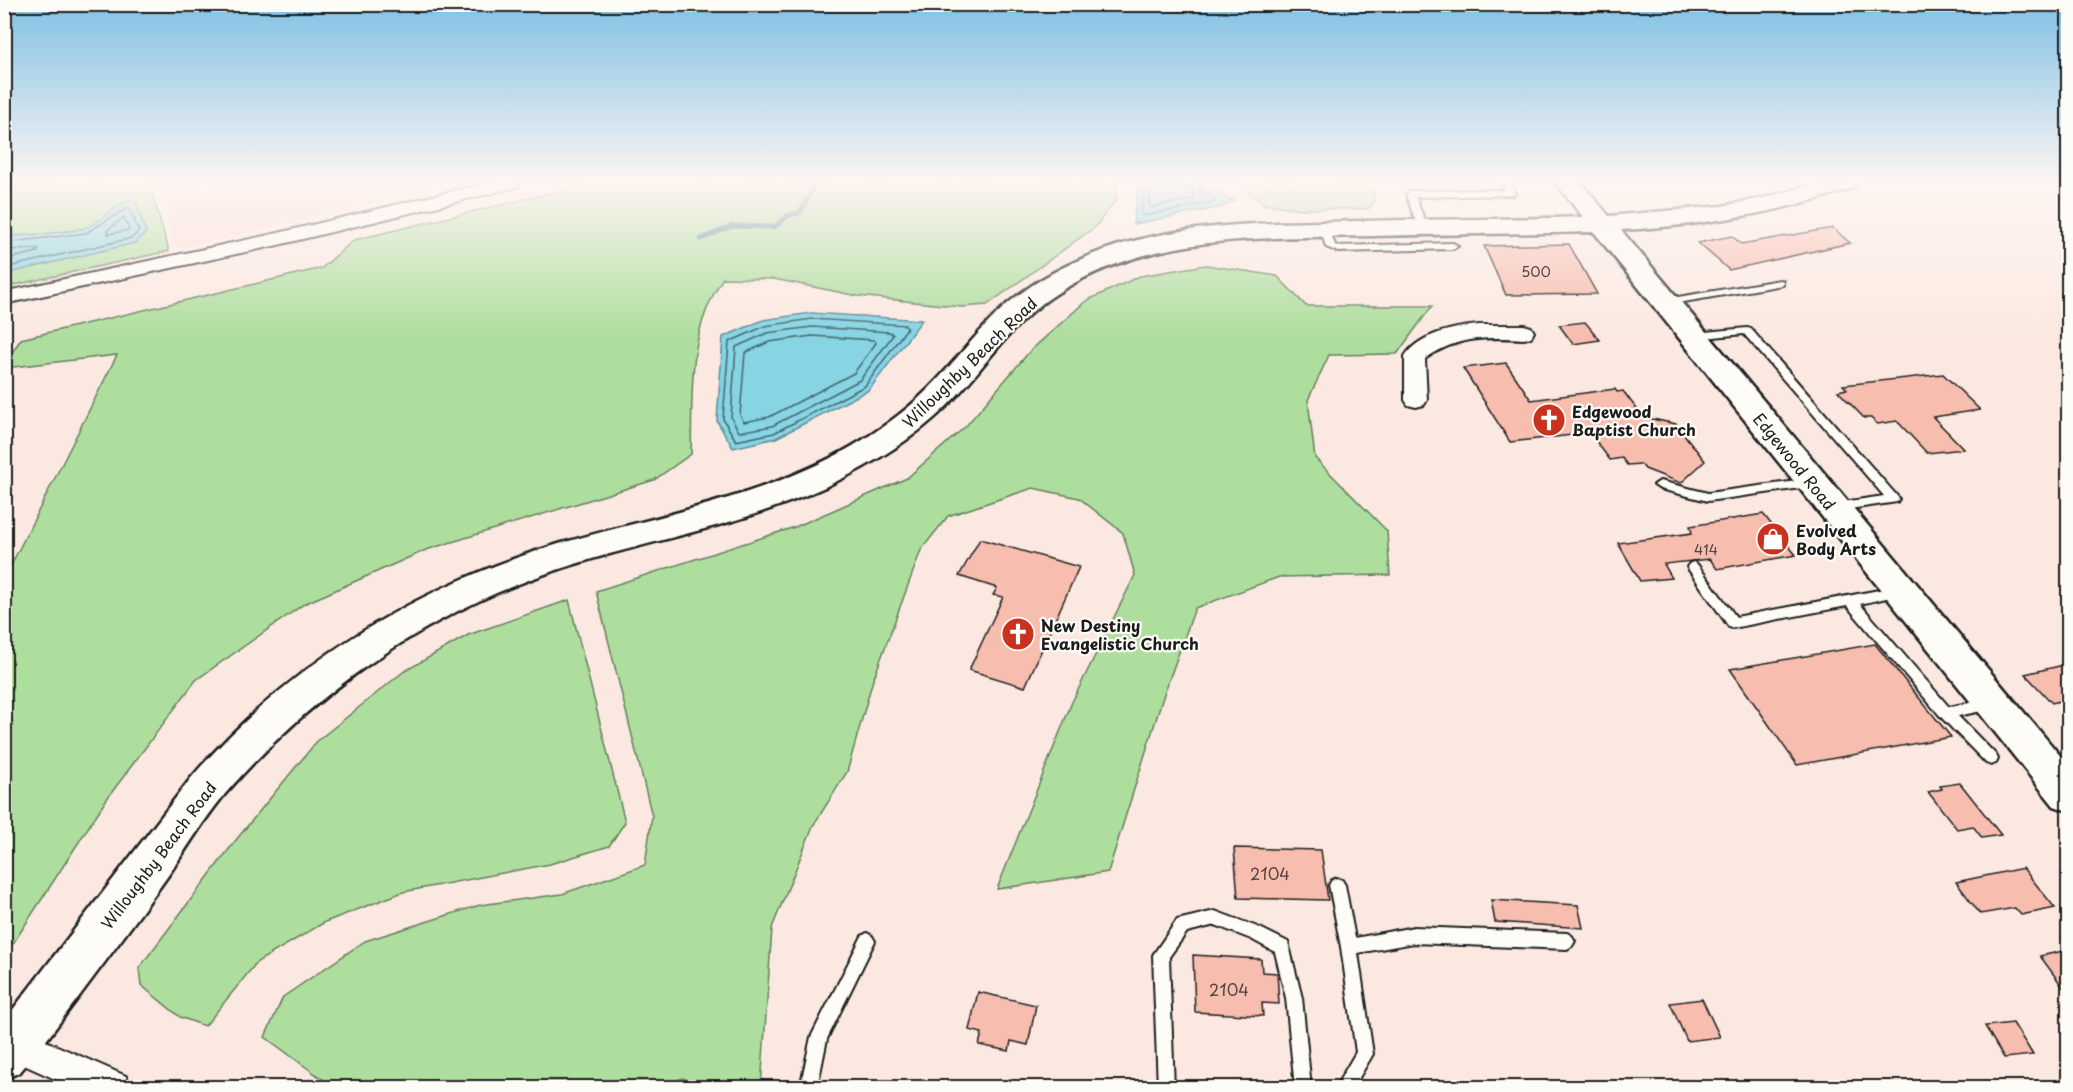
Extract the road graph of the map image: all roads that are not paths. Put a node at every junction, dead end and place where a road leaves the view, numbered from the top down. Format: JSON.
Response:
{"nodes":[{"id":1,"x":299,"y":234,"type":"edge"},
{"id":2,"x":1249,"y":234,"type":"edge"},
{"id":3,"x":1327,"y":234,"type":"edge"},
{"id":4,"x":1610,"y":234,"type":"edge"},
{"id":5,"x":1653,"y":234,"type":"edge"},
{"id":6,"x":1453,"y":246,"type":"dead end"},
{"id":7,"x":1644,"y":278,"type":"junction"},
{"id":8,"x":1780,"y":283,"type":"dead end"},
{"id":9,"x":4,"y":298,"type":"edge"},
{"id":10,"x":1665,"y":302,"type":"junction"},
{"id":11,"x":1524,"y":332,"type":"dead end"},
{"id":12,"x":1693,"y":337,"type":"junction"},
{"id":13,"x":1416,"y":400,"type":"dead end"},
{"id":14,"x":1813,"y":483,"type":"junction"},
{"id":15,"x":1660,"y":485,"type":"dead end"},
{"id":16,"x":1833,"y":508,"type":"junction"},
{"id":17,"x":1694,"y":567,"type":"dead end"},
{"id":18,"x":1902,"y":591,"type":"junction"},
{"id":19,"x":1850,"y":601,"type":"junction"},
{"id":20,"x":1994,"y":703,"type":"junction"},
{"id":21,"x":1946,"y":713,"type":"junction"},
{"id":22,"x":1991,"y":759,"type":"dead end"},
{"id":23,"x":2068,"y":793,"type":"edge"},
{"id":24,"x":1337,"y":885,"type":"dead end"},
{"id":25,"x":867,"y":941,"type":"dead end"},
{"id":26,"x":1567,"y":941,"type":"dead end"},
{"id":27,"x":1349,"y":946,"type":"junction"},
{"id":28,"x":10,"y":1050,"type":"edge"},
{"id":29,"x":114,"y":1088,"type":"edge"},
{"id":30,"x":808,"y":1088,"type":"edge"},
{"id":31,"x":1166,"y":1088,"type":"edge"},
{"id":32,"x":1303,"y":1088,"type":"edge"},
{"id":33,"x":1343,"y":1088,"type":"edge"}],
"edges":[{"from":1,"to":9,"type":"street"},
{"from":2,"to":28,"type":"street","name":"Willoughby Beach Road"},
{"from":3,"to":6,"type":"lane"},
{"from":4,"to":7,"type":"street","name":"Edgewood Road"},
{"from":5,"to":7,"type":"street"},
{"from":7,"to":10,"type":"street","name":"Edgewood Road"},
{"from":8,"to":10,"type":"lane"},
{"from":10,"to":12,"type":"street","name":"Edgewood Road"},
{"from":11,"to":13,"type":"street"},
{"from":12,"to":14,"type":"street","name":"Edgewood Road"},
{"from":12,"to":16,"type":"lane"},
{"from":14,"to":15,"type":"lane"},
{"from":14,"to":16,"type":"street","name":"Edgewood Road"},
{"from":16,"to":18,"type":"street","name":"Edgewood Road"},
{"from":17,"to":19,"type":"lane"},
{"from":18,"to":19,"type":"lane"},
{"from":18,"to":20,"type":"street","name":"Edgewood Road"},
{"from":19,"to":21,"type":"lane"},
{"from":20,"to":21,"type":"lane"},
{"from":20,"to":23,"type":"street","name":"Edgewood Road"},
{"from":21,"to":22,"type":"lane"},
{"from":24,"to":27,"type":"lane"},
{"from":25,"to":30,"type":"lane"},
{"from":26,"to":27,"type":"lane"},
{"from":27,"to":33,"type":"lane"},
{"from":28,"to":29,"type":"street"},
{"from":31,"to":32,"type":"lane"}]}
